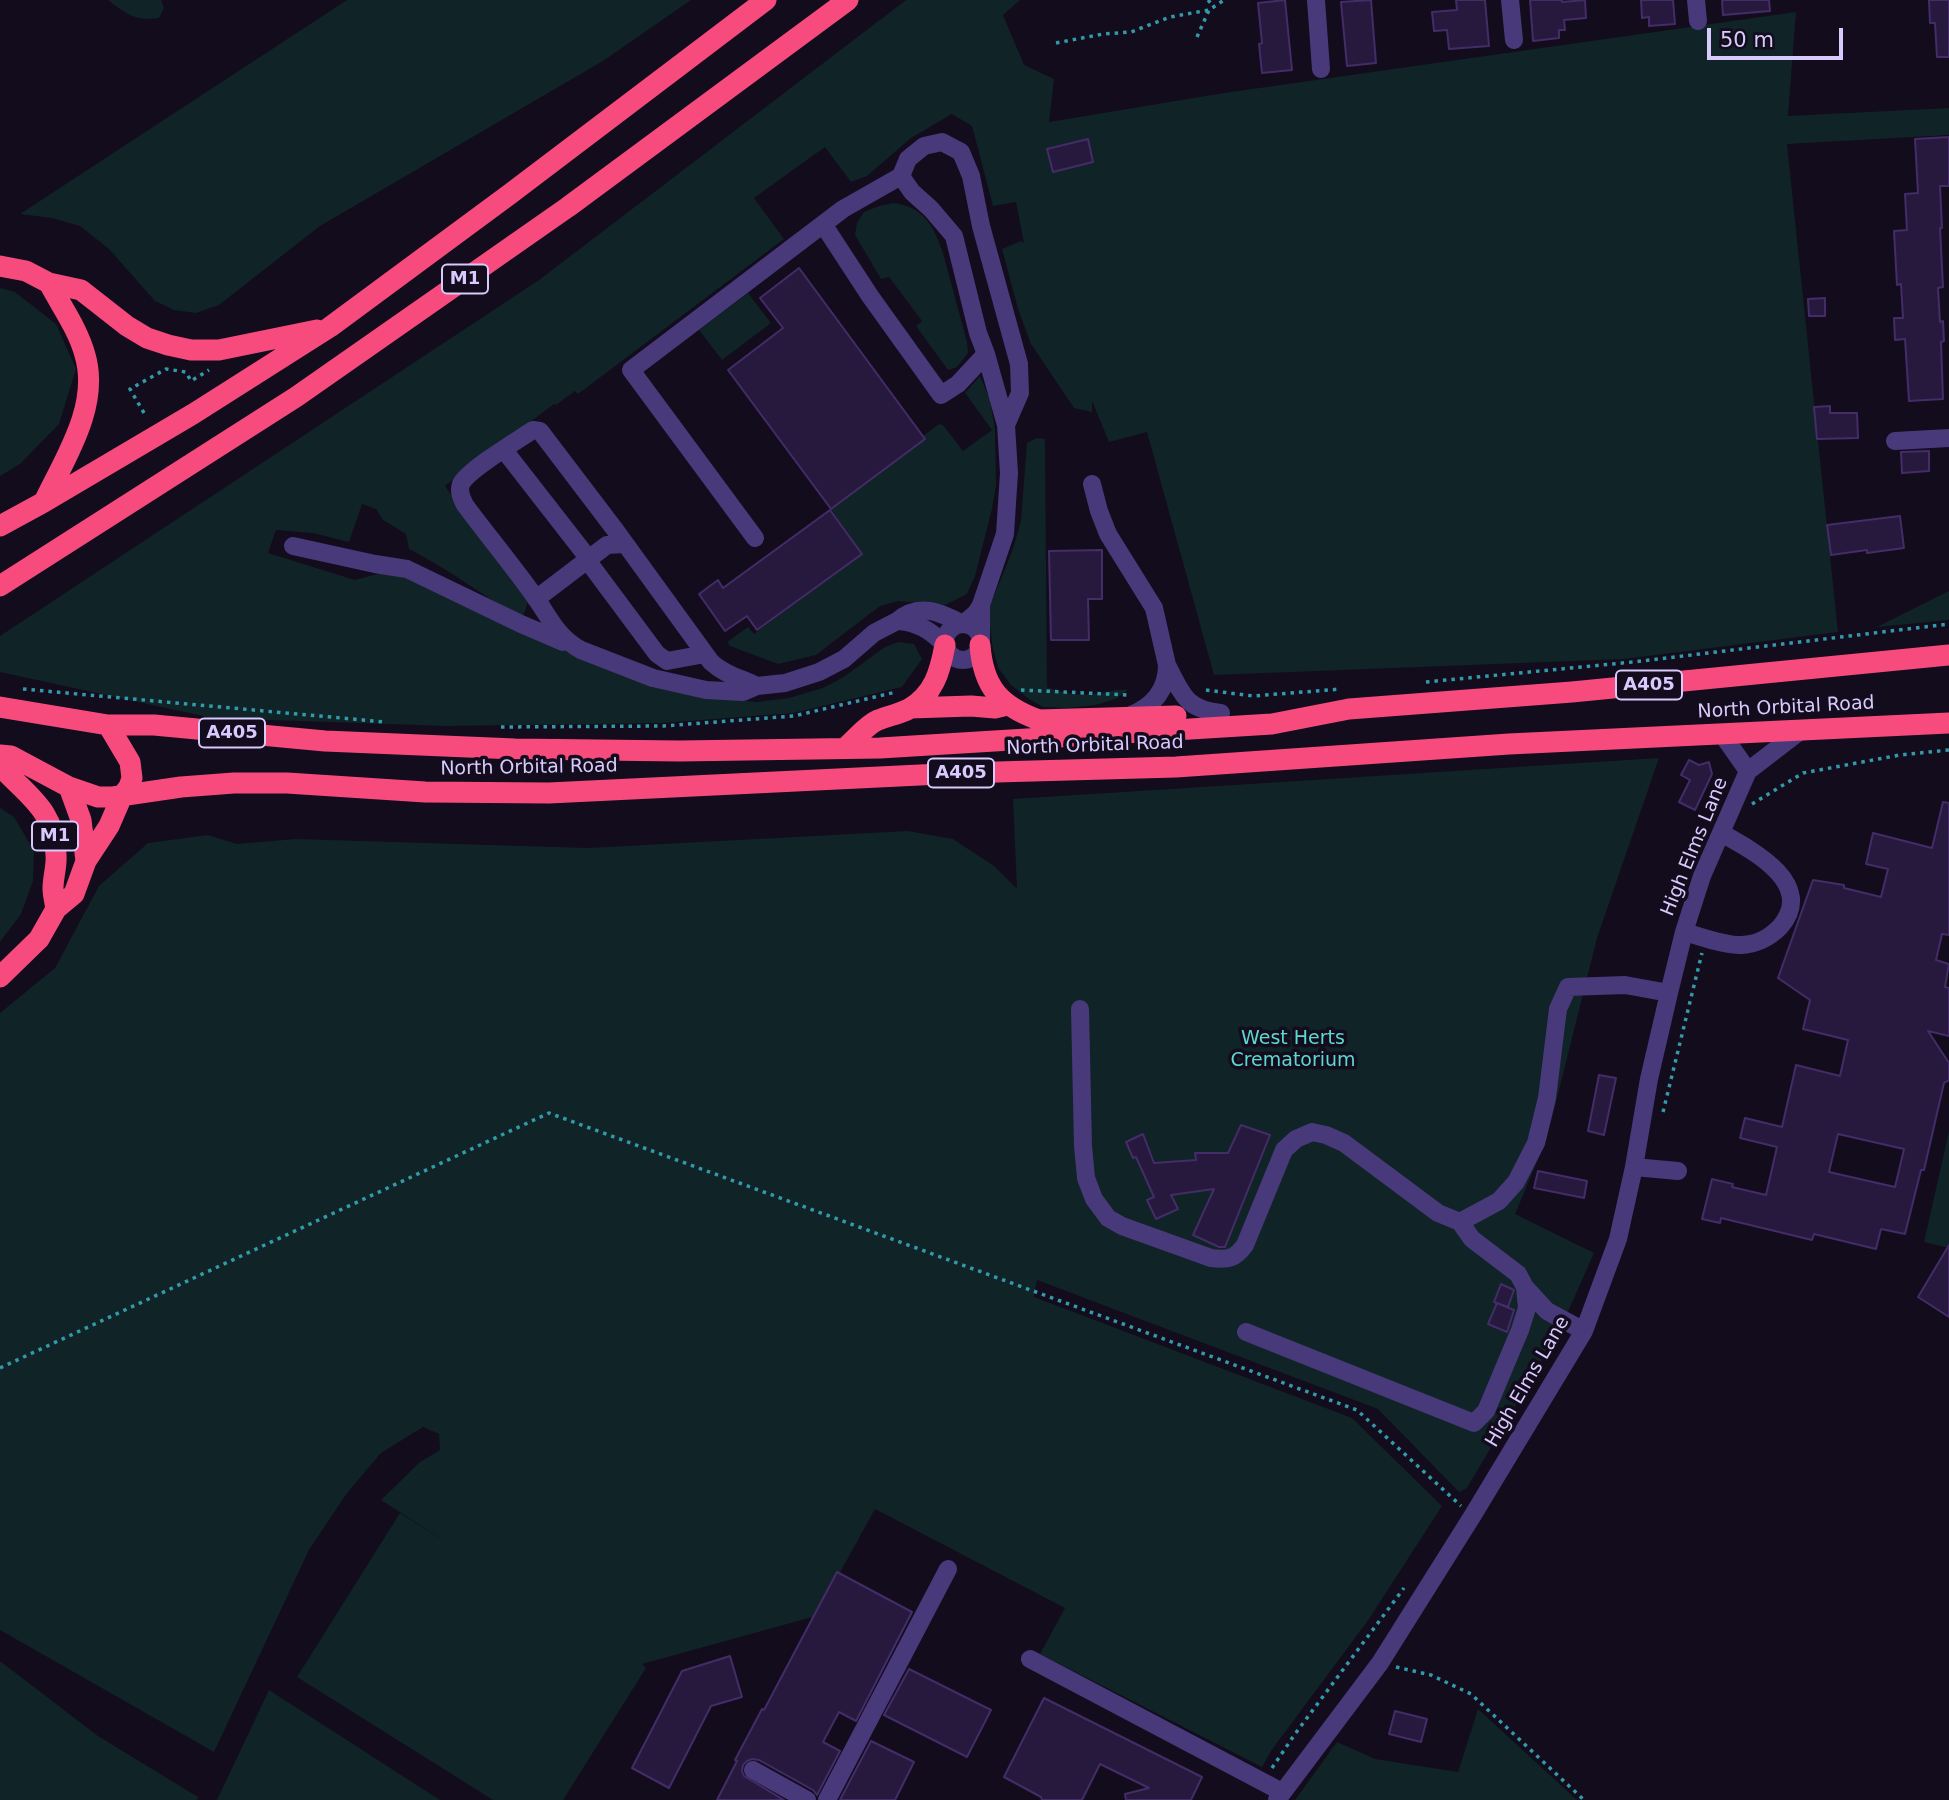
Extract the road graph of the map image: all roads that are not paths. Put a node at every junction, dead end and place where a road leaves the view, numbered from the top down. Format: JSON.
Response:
{"nodes":[{"id":1,"x":766,"y":0,"type":"edge"},
{"id":2,"x":848,"y":0,"type":"edge"},
{"id":3,"x":1316,"y":0,"type":"edge"},
{"id":4,"x":1510,"y":0,"type":"edge"},
{"id":5,"x":1696,"y":0,"type":"edge"},
{"id":6,"x":1698,"y":21,"type":"dead end"},
{"id":7,"x":1514,"y":40,"type":"dead end"},
{"id":8,"x":1321,"y":69,"type":"dead end"},
{"id":9,"x":901,"y":176,"type":"junction"},
{"id":10,"x":823,"y":224,"type":"junction"},
{"id":11,"x":0,"y":266,"type":"edge"},
{"id":12,"x":49,"y":282,"type":"junction"},
{"id":13,"x":330,"y":327,"type":"junction"},
{"id":14,"x":986,"y":354,"type":"junction"},
{"id":15,"x":1006,"y":425,"type":"junction"},
{"id":16,"x":1949,"y":438,"type":"edge"},
{"id":17,"x":1895,"y":441,"type":"dead end"},
{"id":18,"x":504,"y":450,"type":"junction"},
{"id":19,"x":1092,"y":484,"type":"dead end"},
{"id":20,"x":44,"y":502,"type":"junction"},
{"id":21,"x":0,"y":526,"type":"edge"},
{"id":22,"x":755,"y":538,"type":"dead end"},
{"id":23,"x":71,"y":541,"type":"junction"},
{"id":24,"x":624,"y":544,"type":"junction"},
{"id":25,"x":293,"y":546,"type":"dead end"},
{"id":26,"x":587,"y":559,"type":"junction"},
{"id":27,"x":0,"y":586,"type":"edge"},
{"id":28,"x":0,"y":596,"type":"edge"},
{"id":29,"x":536,"y":599,"type":"junction"},
{"id":30,"x":981,"y":605,"type":"junction"},
{"id":31,"x":897,"y":621,"type":"junction"},
{"id":32,"x":963,"y":624,"type":"junction"},
{"id":33,"x":981,"y":642,"type":"junction"},
{"id":34,"x":570,"y":645,"type":"junction"},
{"id":35,"x":945,"y":645,"type":"junction"},
{"id":36,"x":705,"y":654,"type":"junction"},
{"id":37,"x":1949,"y":655,"type":"edge"},
{"id":38,"x":1167,"y":666,"type":"junction"},
{"id":39,"x":757,"y":687,"type":"junction"},
{"id":40,"x":1007,"y":705,"type":"junction"},
{"id":41,"x":0,"y":708,"type":"edge"},
{"id":42,"x":910,"y":708,"type":"junction"},
{"id":43,"x":1349,"y":709,"type":"junction"},
{"id":44,"x":1221,"y":713,"type":"junction"},
{"id":45,"x":1123,"y":719,"type":"junction"},
{"id":46,"x":1949,"y":723,"type":"edge"},
{"id":47,"x":108,"y":725,"type":"junction"},
{"id":48,"x":1800,"y":730,"type":"junction"},
{"id":49,"x":1722,"y":734,"type":"junction"},
{"id":50,"x":845,"y":748,"type":"junction"},
{"id":51,"x":0,"y":755,"type":"edge"},
{"id":52,"x":0,"y":766,"type":"edge"},
{"id":53,"x":1748,"y":771,"type":"junction"},
{"id":54,"x":69,"y":787,"type":"junction"},
{"id":55,"x":122,"y":796,"type":"junction"},
{"id":56,"x":1721,"y":833,"type":"junction"},
{"id":57,"x":86,"y":861,"type":"junction"},
{"id":58,"x":56,"y":909,"type":"junction"},
{"id":59,"x":1684,"y":932,"type":"junction"},
{"id":60,"x":0,"y":977,"type":"edge"},
{"id":61,"x":1669,"y":993,"type":"junction"},
{"id":62,"x":1080,"y":1009,"type":"dead end"},
{"id":63,"x":1634,"y":1167,"type":"junction"},
{"id":64,"x":1678,"y":1171,"type":"dead end"},
{"id":65,"x":1460,"y":1222,"type":"junction"},
{"id":66,"x":1525,"y":1287,"type":"junction"},
{"id":67,"x":1584,"y":1331,"type":"junction"},
{"id":68,"x":1246,"y":1332,"type":"dead end"},
{"id":69,"x":948,"y":1569,"type":"dead end"},
{"id":70,"x":1030,"y":1659,"type":"dead end"},
{"id":71,"x":753,"y":1770,"type":"dead end"},
{"id":72,"x":1280,"y":1796,"type":"edge"},
{"id":73,"x":807,"y":1800,"type":"edge"},
{"id":74,"x":827,"y":1800,"type":"edge"}],
"edges":[{"from":1,"to":13,"type":"highway","number":"M1"},
{"from":2,"to":23,"type":"highway","number":"M1"},
{"from":3,"to":8,"type":"street"},
{"from":4,"to":7,"type":"street"},
{"from":5,"to":6,"type":"street"},
{"from":9,"to":10,"type":"street"},
{"from":9,"to":14,"type":"street"},
{"from":9,"to":15,"type":"street"},
{"from":10,"to":14,"type":"street"},
{"from":10,"to":22,"type":"street"},
{"from":11,"to":12,"type":"highway","number":"M1"},
{"from":12,"to":13,"type":"highway","number":"M1"},
{"from":12,"to":20,"type":"highway"},
{"from":13,"to":20,"type":"highway","number":"M1"},
{"from":14,"to":15,"type":"street"},
{"from":15,"to":30,"type":"street"},
{"from":16,"to":17,"type":"street"},
{"from":18,"to":24,"type":"street"},
{"from":18,"to":26,"type":"street"},
{"from":18,"to":29,"type":"street"},
{"from":19,"to":38,"type":"street"},
{"from":20,"to":21,"type":"highway","number":"M1"},
{"from":23,"to":27,"type":"highway","number":"M1"},
{"from":23,"to":28,"type":"highway","number":"M1"},
{"from":24,"to":26,"type":"street"},
{"from":24,"to":36,"type":"street"},
{"from":25,"to":34,"type":"street"},
{"from":26,"to":29,"type":"street"},
{"from":26,"to":36,"type":"street"},
{"from":29,"to":34,"type":"street"},
{"from":30,"to":32,"type":"street"},
{"from":30,"to":33,"type":"street"},
{"from":31,"to":32,"type":"street"},
{"from":31,"to":35,"type":"street"},
{"from":31,"to":39,"type":"street"},
{"from":32,"to":33,"type":"street"},
{"from":32,"to":35,"type":"street"},
{"from":33,"to":35,"type":"street"},
{"from":33,"to":40,"type":"highway","number":"A405"},
{"from":34,"to":39,"type":"street"},
{"from":35,"to":42,"type":"highway"},
{"from":36,"to":39,"type":"street"},
{"from":37,"to":43,"type":"highway","name":"North Orbital Road","number":"A405"},
{"from":38,"to":44,"type":"street"},
{"from":38,"to":45,"type":"street"},
{"from":40,"to":42,"type":"highway"},
{"from":40,"to":45,"type":"highway","number":"A405"},
{"from":41,"to":47,"type":"highway","name":"North Orbital Road","number":"A405"},
{"from":42,"to":50,"type":"highway"},
{"from":43,"to":44,"type":"highway","number":"A405"},
{"from":43,"to":50,"type":"highway","name":"North Orbital Road","number":"A405"},
{"from":44,"to":45,"type":"highway","number":"A405"},
{"from":46,"to":48,"type":"highway","name":"North Orbital Road","number":"A405"},
{"from":47,"to":50,"type":"highway","name":"North Orbital Road","number":"A405"},
{"from":47,"to":55,"type":"highway"},
{"from":48,"to":49,"type":"highway","name":"North Orbital Road","number":"A405"},
{"from":48,"to":53,"type":"street","name":"High Elms Lane"},
{"from":49,"to":53,"type":"street","name":"High Elms Lane"},
{"from":49,"to":55,"type":"highway","name":"North Orbital Road","number":"A405"},
{"from":51,"to":54,"type":"highway","name":"North Orbital Road","number":"A405"},
{"from":52,"to":58,"type":"highway","number":"M1"},
{"from":53,"to":56,"type":"street","name":"High Elms Lane"},
{"from":54,"to":55,"type":"highway","name":"North Orbital Road","number":"A405"},
{"from":54,"to":57,"type":"highway","number":"M1"},
{"from":55,"to":57,"type":"highway","number":"M1"},
{"from":56,"to":59,"type":"street","name":"High Elms Lane"},
{"from":56,"to":59,"type":"street"},
{"from":57,"to":58,"type":"highway","number":"M1"},
{"from":58,"to":60,"type":"highway","number":"M1"},
{"from":59,"to":61,"type":"street","name":"High Elms Lane"},
{"from":61,"to":63,"type":"street","name":"High Elms Lane"},
{"from":61,"to":65,"type":"street"},
{"from":62,"to":65,"type":"street"},
{"from":63,"to":64,"type":"street"},
{"from":63,"to":67,"type":"street","name":"High Elms Lane"},
{"from":65,"to":66,"type":"street"},
{"from":66,"to":67,"type":"street"},
{"from":66,"to":68,"type":"street"},
{"from":67,"to":72,"type":"street","name":"High Elms Lane"},
{"from":69,"to":74,"type":"street"},
{"from":70,"to":72,"type":"street"},
{"from":71,"to":73,"type":"street"}]}
